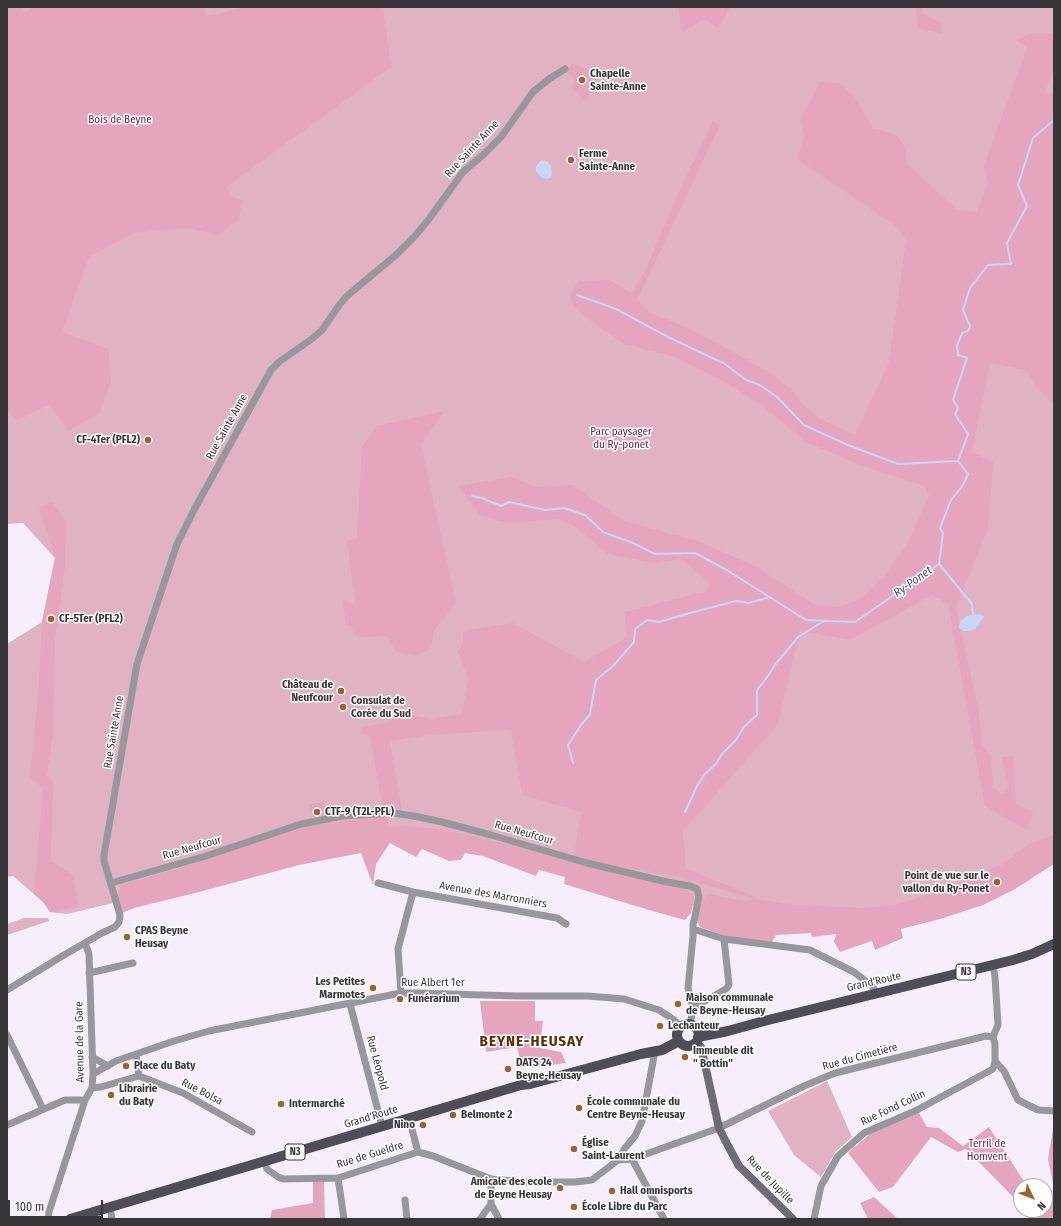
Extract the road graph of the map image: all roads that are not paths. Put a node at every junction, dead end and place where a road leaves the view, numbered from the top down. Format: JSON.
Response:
{"nodes":[{"id":1,"x":565,"y":69,"type":"dead end"},
{"id":2,"x":111,"y":883,"type":"junction"},
{"id":3,"x":378,"y":883,"type":"dead end"},
{"id":4,"x":413,"y":892,"type":"junction"},
{"id":5,"x":566,"y":924,"type":"dead end"},
{"id":6,"x":693,"y":929,"type":"junction"},
{"id":7,"x":724,"y":939,"type":"junction"},
{"id":8,"x":85,"y":943,"type":"junction"},
{"id":9,"x":1054,"y":944,"type":"edge"},
{"id":10,"x":133,"y":963,"type":"dead end"},
{"id":11,"x":993,"y":965,"type":"junction"},
{"id":12,"x":89,"y":973,"type":"junction"},
{"id":13,"x":7,"y":990,"type":"edge"},
{"id":14,"x":401,"y":994,"type":"junction"},
{"id":15,"x":876,"y":994,"type":"junction"},
{"id":16,"x":350,"y":1004,"type":"junction"},
{"id":17,"x":694,"y":1008,"type":"junction"},
{"id":18,"x":7,"y":1035,"type":"edge"},
{"id":19,"x":694,"y":1035,"type":"junction"},
{"id":20,"x":992,"y":1037,"type":"junction"},
{"id":21,"x":679,"y":1041,"type":"junction"},
{"id":22,"x":655,"y":1051,"type":"junction"},
{"id":23,"x":136,"y":1055,"type":"junction"},
{"id":24,"x":92,"y":1057,"type":"junction"},
{"id":25,"x":995,"y":1061,"type":"junction"},
{"id":26,"x":108,"y":1066,"type":"junction"},
{"id":27,"x":94,"y":1074,"type":"junction"},
{"id":28,"x":139,"y":1076,"type":"junction"},
{"id":29,"x":92,"y":1088,"type":"junction"},
{"id":30,"x":85,"y":1100,"type":"junction"},
{"id":31,"x":43,"y":1109,"type":"junction"},
{"id":32,"x":1054,"y":1111,"type":"edge"},
{"id":33,"x":409,"y":1118,"type":"junction"},
{"id":34,"x":7,"y":1125,"type":"edge"},
{"id":35,"x":382,"y":1126,"type":"junction"},
{"id":36,"x":719,"y":1128,"type":"junction"},
{"id":37,"x":252,"y":1132,"type":"dead end"},
{"id":38,"x":418,"y":1152,"type":"junction"},
{"id":39,"x":632,"y":1159,"type":"junction"},
{"id":40,"x":618,"y":1160,"type":"junction"},
{"id":41,"x":264,"y":1161,"type":"junction"},
{"id":42,"x":338,"y":1178,"type":"junction"},
{"id":43,"x":491,"y":1179,"type":"junction"},
{"id":44,"x":405,"y":1200,"type":"dead end"},
{"id":45,"x":491,"y":1204,"type":"junction"},
{"id":46,"x":110,"y":1207,"type":"junction"},
{"id":47,"x":48,"y":1219,"type":"edge"},
{"id":48,"x":70,"y":1219,"type":"edge"},
{"id":49,"x":112,"y":1219,"type":"edge"},
{"id":50,"x":344,"y":1219,"type":"edge"},
{"id":51,"x":407,"y":1219,"type":"edge"},
{"id":52,"x":480,"y":1219,"type":"edge"},
{"id":53,"x":499,"y":1219,"type":"edge"},
{"id":54,"x":664,"y":1219,"type":"edge"},
{"id":55,"x":793,"y":1219,"type":"edge"},
{"id":56,"x":814,"y":1219,"type":"edge"}],
"edges":[{"from":1,"to":2,"type":"street","name":"Rue Sainte Anne"},
{"from":2,"to":6,"type":"street","name":"Rue Neufcour"},
{"from":2,"to":8,"type":"street","name":"Rue Sainte Anne"},
{"from":3,"to":4,"type":"street","name":"Avenue des Marronniers"},
{"from":4,"to":5,"type":"street","name":"Avenue des Marronniers"},
{"from":4,"to":14,"type":"street"},
{"from":6,"to":7,"type":"street"},
{"from":6,"to":17,"type":"street","name":"Rue Neufcour"},
{"from":7,"to":15,"type":"street"},
{"from":7,"to":17,"type":"street"},
{"from":8,"to":12,"type":"street","name":"Avenue de la Gare"},
{"from":8,"to":13,"type":"street"},
{"from":9,"to":11,"type":"main road","name":"Grand'Route","number":"N3"},
{"from":10,"to":12,"type":"street"},
{"from":11,"to":15,"type":"main road","name":"Grand'Route","number":"N3"},
{"from":11,"to":20,"type":"street"},
{"from":12,"to":24,"type":"street","name":"Avenue de la Gare"},
{"from":14,"to":16,"type":"street","name":"Rue Albert 1er"},
{"from":14,"to":19,"type":"street","name":"Rue Albert 1er"},
{"from":15,"to":19,"type":"main road","name":"Grand'Route","number":"N3"},
{"from":16,"to":23,"type":"street","name":"Rue Albert 1er"},
{"from":16,"to":35,"type":"street","name":"Rue Léopold"},
{"from":17,"to":19,"type":"street"},
{"from":18,"to":31,"type":"street"},
{"from":19,"to":21,"type":"main road","name":"Grand'Route","number":"N3"},
{"from":19,"to":21,"type":"main road"},
{"from":19,"to":36,"type":"street","name":"Rue de Jupille"},
{"from":20,"to":25,"type":"street"},
{"from":20,"to":36,"type":"street","name":"Rue du Cimetière"},
{"from":21,"to":22,"type":"main road","name":"Grand'Route","number":"N3"},
{"from":22,"to":33,"type":"main road","name":"Grand'Route","number":"N3"},
{"from":22,"to":40,"type":"street"},
{"from":23,"to":26,"type":"street"},
{"from":23,"to":28,"type":"street"},
{"from":24,"to":26,"type":"street"},
{"from":24,"to":27,"type":"street","name":"Avenue de la Gare"},
{"from":25,"to":32,"type":"street"},
{"from":25,"to":56,"type":"street","name":"Rue Fond Collin"},
{"from":26,"to":27,"type":"street"},
{"from":27,"to":29,"type":"street","name":"Avenue de la Gare"},
{"from":28,"to":29,"type":"street"},
{"from":28,"to":37,"type":"street","name":"Rue Bolsa"},
{"from":29,"to":30,"type":"street","name":"Avenue de la Gare"},
{"from":30,"to":31,"type":"street"},
{"from":30,"to":47,"type":"street","name":"Avenue de la Gare"},
{"from":31,"to":34,"type":"street"},
{"from":33,"to":35,"type":"main road","name":"Grand'Route","number":"N3"},
{"from":33,"to":38,"type":"street"},
{"from":35,"to":41,"type":"main road","name":"Grand'Route","number":"N3"},
{"from":36,"to":39,"type":"street","name":"Rue du Cimetière"},
{"from":36,"to":55,"type":"street","name":"Rue de Jupille"},
{"from":38,"to":42,"type":"street","name":"Rue de Gueldre"},
{"from":38,"to":43,"type":"street"},
{"from":39,"to":40,"type":"street","name":"Rue du Cimetière"},
{"from":39,"to":54,"type":"street"},
{"from":40,"to":43,"type":"street"},
{"from":41,"to":42,"type":"street","name":"Rue de Gueldre"},
{"from":41,"to":46,"type":"main road","name":"Grand'Route","number":"N3"},
{"from":42,"to":50,"type":"street"},
{"from":43,"to":45,"type":"street"},
{"from":44,"to":51,"type":"street"},
{"from":45,"to":52,"type":"street"},
{"from":45,"to":53,"type":"street"},
{"from":46,"to":48,"type":"main road","name":"Grand'Route","number":"N3"},
{"from":46,"to":49,"type":"street"}]}
